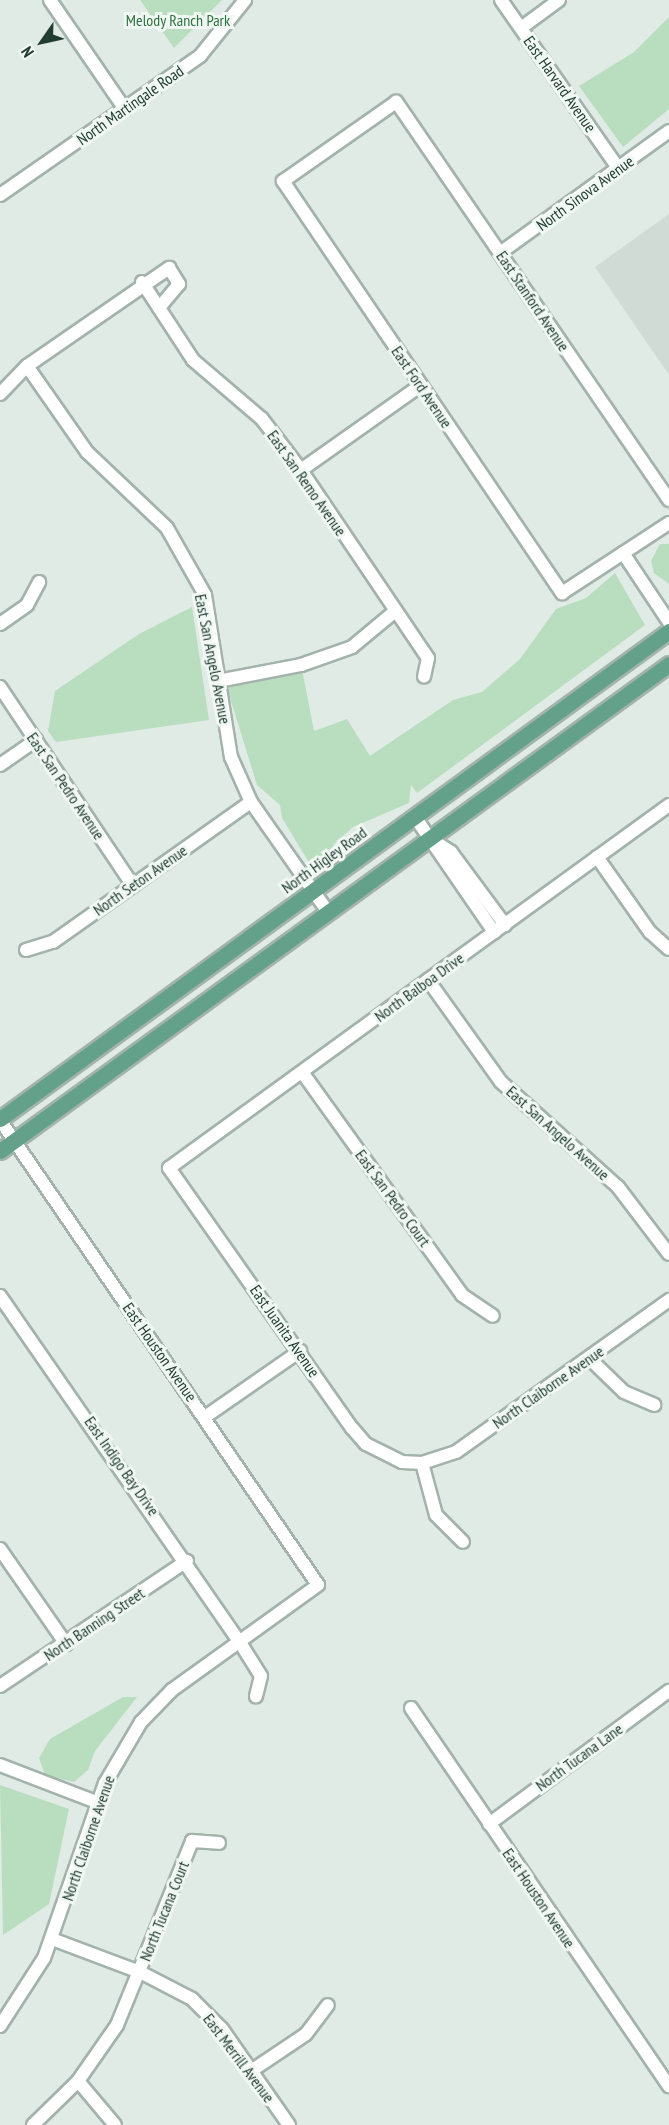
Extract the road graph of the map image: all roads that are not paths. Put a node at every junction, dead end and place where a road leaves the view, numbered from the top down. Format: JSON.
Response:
{"nodes":[{"id":1,"x":50,"y":0,"type":"edge"},
{"id":2,"x":245,"y":0,"type":"edge"},
{"id":3,"x":501,"y":0,"type":"edge"},
{"id":4,"x":559,"y":0,"type":"edge"},
{"id":5,"x":521,"y":28,"type":"junction"},
{"id":6,"x":125,"y":109,"type":"junction"},
{"id":7,"x":669,"y":132,"type":"edge"},
{"id":8,"x":619,"y":169,"type":"junction"},
{"id":9,"x":283,"y":181,"type":"joint"},
{"id":10,"x":1,"y":191,"type":"edge"},
{"id":11,"x":500,"y":253,"type":"junction"},
{"id":12,"x":142,"y":282,"type":"junction"},
{"id":13,"x":159,"y":309,"type":"junction"},
{"id":14,"x":27,"y":366,"type":"junction"},
{"id":15,"x":421,"y":385,"type":"junction"},
{"id":16,"x":0,"y":394,"type":"edge"},
{"id":17,"x":301,"y":470,"type":"junction"},
{"id":18,"x":669,"y":500,"type":"edge"},
{"id":19,"x":669,"y":523,"type":"edge"},
{"id":20,"x":623,"y":553,"type":"junction"},
{"id":21,"x":39,"y":582,"type":"dead end"},
{"id":22,"x":394,"y":612,"type":"junction"},
{"id":23,"x":669,"y":621,"type":"edge"},
{"id":24,"x":0,"y":624,"type":"edge"},
{"id":25,"x":669,"y":631,"type":"edge"},
{"id":26,"x":669,"y":664,"type":"edge"},
{"id":27,"x":424,"y":677,"type":"dead end"},
{"id":28,"x":218,"y":681,"type":"junction"},
{"id":29,"x":0,"y":687,"type":"edge"},
{"id":30,"x":36,"y":740,"type":"junction"},
{"id":31,"x":0,"y":765,"type":"edge"},
{"id":32,"x":251,"y":802,"type":"junction"},
{"id":33,"x":669,"y":806,"type":"edge"},
{"id":34,"x":415,"y":817,"type":"junction"},
{"id":35,"x":430,"y":838,"type":"junction"},
{"id":36,"x":597,"y":857,"type":"junction"},
{"id":37,"x":133,"y":886,"type":"junction"},
{"id":38,"x":313,"y":891,"type":"junction"},
{"id":39,"x":328,"y":912,"type":"junction"},
{"id":40,"x":505,"y":925,"type":"junction"},
{"id":41,"x":494,"y":932,"type":"junction"},
{"id":42,"x":669,"y":949,"type":"edge"},
{"id":43,"x":26,"y":950,"type":"dead end"},
{"id":44,"x":428,"y":980,"type":"junction"},
{"id":45,"x":302,"y":1072,"type":"junction"},
{"id":46,"x":0,"y":1119,"type":"edge"},
{"id":47,"x":14,"y":1141,"type":"junction"},
{"id":48,"x":0,"y":1151,"type":"edge"},
{"id":49,"x":169,"y":1168,"type":"joint"},
{"id":50,"x":669,"y":1254,"type":"edge"},
{"id":51,"x":0,"y":1296,"type":"edge"},
{"id":52,"x":669,"y":1300,"type":"edge"},
{"id":53,"x":493,"y":1316,"type":"dead end"},
{"id":54,"x":300,"y":1351,"type":"junction"},
{"id":55,"x":590,"y":1359,"type":"junction"},
{"id":56,"x":654,"y":1405,"type":"dead end"},
{"id":57,"x":205,"y":1417,"type":"junction"},
{"id":58,"x":422,"y":1463,"type":"junction"},
{"id":59,"x":464,"y":1542,"type":"dead end"},
{"id":60,"x":0,"y":1549,"type":"edge"},
{"id":61,"x":187,"y":1561,"type":"junction"},
{"id":62,"x":318,"y":1585,"type":"joint"},
{"id":63,"x":238,"y":1641,"type":"junction"},
{"id":64,"x":66,"y":1644,"type":"junction"},
{"id":65,"x":0,"y":1686,"type":"edge"},
{"id":66,"x":669,"y":1691,"type":"edge"},
{"id":67,"x":256,"y":1696,"type":"dead end"},
{"id":68,"x":411,"y":1708,"type":"dead end"},
{"id":69,"x":0,"y":1765,"type":"edge"},
{"id":70,"x":99,"y":1803,"type":"junction"},
{"id":71,"x":489,"y":1824,"type":"junction"},
{"id":72,"x":219,"y":1843,"type":"dead end"},
{"id":73,"x":52,"y":1939,"type":"junction"},
{"id":74,"x":140,"y":1972,"type":"junction"},
{"id":75,"x":328,"y":2006,"type":"dead end"},
{"id":76,"x":0,"y":2026,"type":"edge"},
{"id":77,"x":251,"y":2071,"type":"junction"},
{"id":78,"x":78,"y":2081,"type":"junction"},
{"id":79,"x":669,"y":2086,"type":"edge"},
{"id":80,"x":33,"y":2125,"type":"edge"},
{"id":81,"x":115,"y":2125,"type":"edge"},
{"id":82,"x":289,"y":2125,"type":"edge"}],
"edges":[{"from":1,"to":6,"type":"street"},
{"from":2,"to":6,"type":"street","name":"North Martingale Road"},
{"from":3,"to":5,"type":"street","name":"East Harvard Avenue"},
{"from":4,"to":5,"type":"street"},
{"from":5,"to":8,"type":"street","name":"East Harvard Avenue"},
{"from":6,"to":10,"type":"street","name":"North Martingale Road"},
{"from":7,"to":8,"type":"street","name":"North Sinova Avenue"},
{"from":8,"to":11,"type":"street","name":"North Sinova Avenue"},
{"from":9,"to":11,"type":"street","name":"East Stanford Avenue"},
{"from":9,"to":15,"type":"street","name":"East Ford Avenue"},
{"from":11,"to":18,"type":"street","name":"East Stanford Avenue"},
{"from":12,"to":13,"type":"street","name":"East San Remo Avenue"},
{"from":12,"to":13,"type":"street"},
{"from":12,"to":14,"type":"street"},
{"from":13,"to":17,"type":"street","name":"East San Remo Avenue"},
{"from":14,"to":16,"type":"street"},
{"from":14,"to":28,"type":"street","name":"East San Angelo Avenue"},
{"from":15,"to":17,"type":"street"},
{"from":15,"to":20,"type":"street","name":"East Ford Avenue"},
{"from":17,"to":22,"type":"street","name":"East San Remo Avenue"},
{"from":19,"to":20,"type":"street"},
{"from":20,"to":23,"type":"street"},
{"from":21,"to":24,"type":"street"},
{"from":22,"to":27,"type":"street","name":"East San Remo Avenue"},
{"from":22,"to":28,"type":"street"},
{"from":25,"to":34,"type":"main road","name":"North Higley Road"},
{"from":26,"to":35,"type":"main road"},
{"from":28,"to":32,"type":"street","name":"East San Angelo Avenue"},
{"from":29,"to":30,"type":"street","name":"East San Pedro Avenue"},
{"from":30,"to":31,"type":"street"},
{"from":30,"to":37,"type":"street","name":"East San Pedro Avenue"},
{"from":32,"to":37,"type":"street","name":"North Seton Avenue"},
{"from":32,"to":38,"type":"street","name":"East San Angelo Avenue"},
{"from":33,"to":36,"type":"street","name":"North Balboa Drive"},
{"from":34,"to":35,"type":"street"},
{"from":34,"to":38,"type":"main road","name":"North Higley Road"},
{"from":35,"to":39,"type":"main road"},
{"from":35,"to":40,"type":"street"},
{"from":35,"to":41,"type":"street"},
{"from":36,"to":40,"type":"street","name":"North Balboa Drive"},
{"from":36,"to":42,"type":"street"},
{"from":37,"to":43,"type":"street","name":"North Seton Avenue"},
{"from":38,"to":39,"type":"street","name":"East San Angelo Avenue"},
{"from":38,"to":46,"type":"main road","name":"North Higley Road"},
{"from":39,"to":47,"type":"main road"},
{"from":40,"to":41,"type":"street","name":"North Balboa Drive"},
{"from":41,"to":44,"type":"street","name":"North Balboa Drive"},
{"from":44,"to":45,"type":"street","name":"North Balboa Drive"},
{"from":44,"to":50,"type":"street","name":"East San Angelo Avenue"},
{"from":45,"to":49,"type":"street","name":"North Balboa Drive"},
{"from":45,"to":53,"type":"street","name":"East San Pedro Court"},
{"from":46,"to":47,"type":"street","name":"East Houston Avenue"},
{"from":47,"to":48,"type":"main road"},
{"from":47,"to":57,"type":"street","name":"East Houston Avenue"},
{"from":49,"to":54,"type":"street","name":"East Juanita Avenue"},
{"from":51,"to":61,"type":"street","name":"East Indigo Bay Drive"},
{"from":52,"to":55,"type":"street","name":"North Claiborne Avenue"},
{"from":54,"to":57,"type":"street"},
{"from":54,"to":58,"type":"street","name":"East Juanita Avenue"},
{"from":55,"to":56,"type":"street"},
{"from":55,"to":58,"type":"street","name":"North Claiborne Avenue"},
{"from":57,"to":62,"type":"street","name":"East Houston Avenue"},
{"from":58,"to":59,"type":"street"},
{"from":60,"to":64,"type":"street"},
{"from":61,"to":63,"type":"street","name":"East Indigo Bay Drive"},
{"from":61,"to":64,"type":"street","name":"North Banning Street"},
{"from":62,"to":63,"type":"street","name":"North Claiborne Avenue"},
{"from":63,"to":67,"type":"street","name":"East Indigo Bay Drive"},
{"from":63,"to":70,"type":"street","name":"North Claiborne Avenue"},
{"from":64,"to":65,"type":"street","name":"North Banning Street"},
{"from":66,"to":71,"type":"street","name":"North Tucana Lane"},
{"from":68,"to":71,"type":"street","name":"East Houston Avenue"},
{"from":69,"to":70,"type":"street"},
{"from":70,"to":73,"type":"street","name":"North Claiborne Avenue"},
{"from":71,"to":79,"type":"street","name":"East Houston Avenue"},
{"from":72,"to":74,"type":"street","name":"North Tucana Court"},
{"from":73,"to":74,"type":"street","name":"East Merrill Avenue"},
{"from":73,"to":76,"type":"street","name":"North Claiborne Avenue"},
{"from":74,"to":77,"type":"street","name":"East Merrill Avenue"},
{"from":74,"to":78,"type":"street"},
{"from":75,"to":77,"type":"street"},
{"from":77,"to":82,"type":"street","name":"East Merrill Avenue"},
{"from":78,"to":80,"type":"street"},
{"from":78,"to":81,"type":"street"}]}
